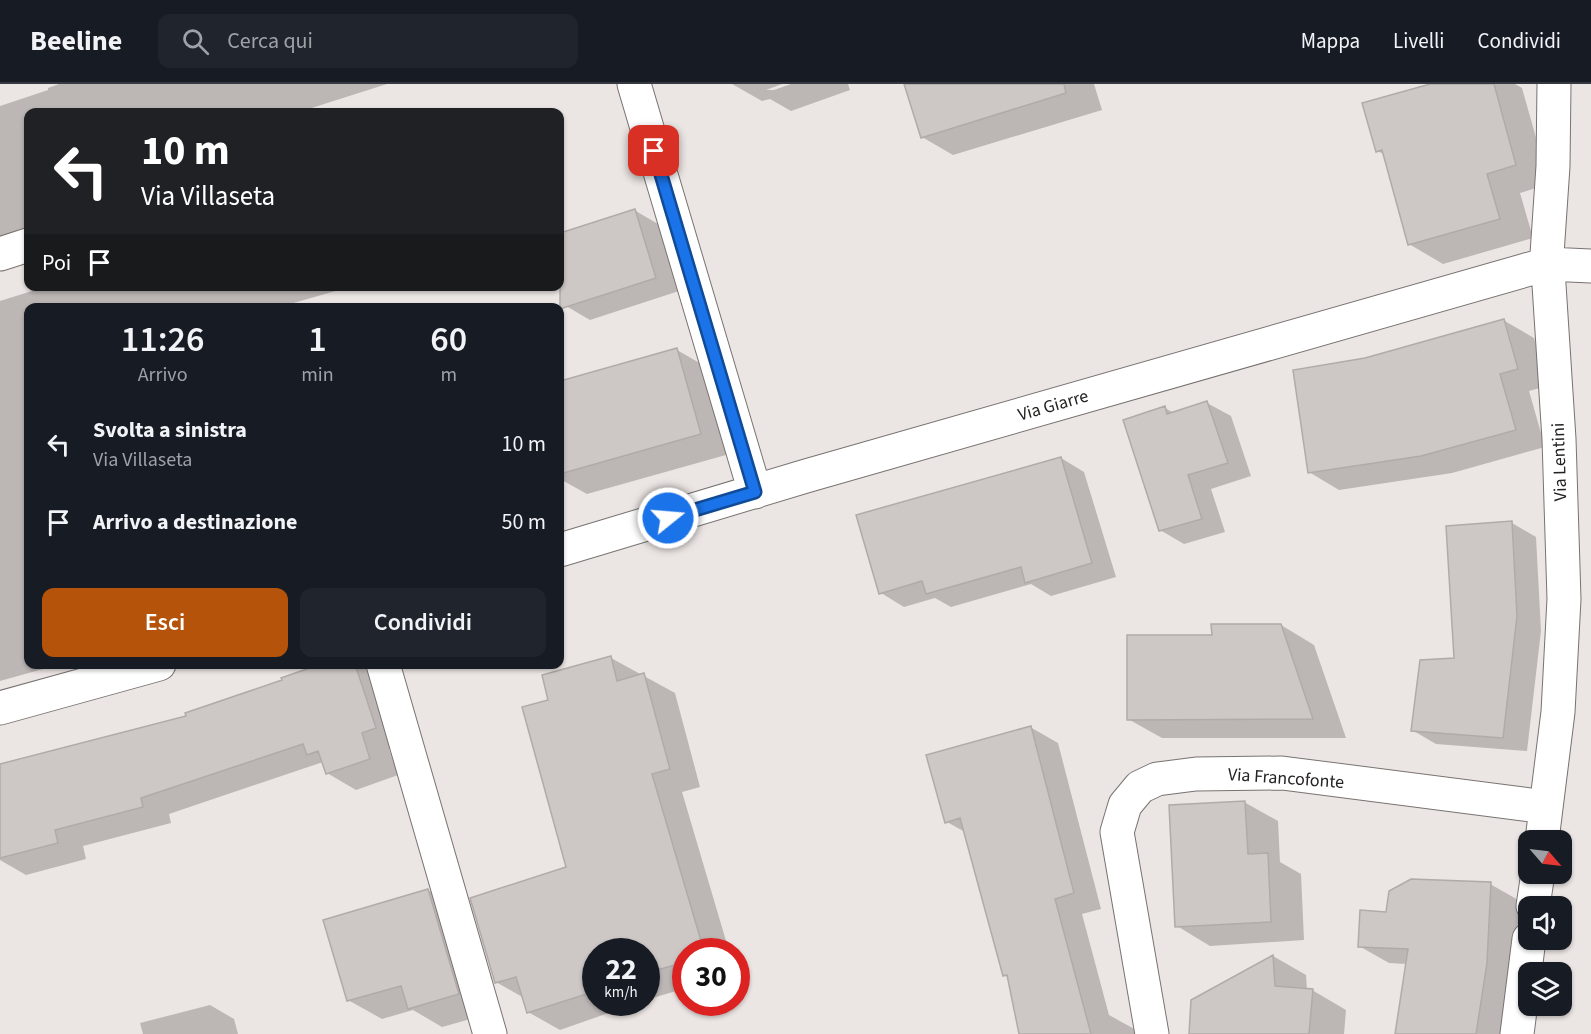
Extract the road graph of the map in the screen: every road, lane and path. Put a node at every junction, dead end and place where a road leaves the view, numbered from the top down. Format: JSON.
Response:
{"nodes":[{"id":1,"x":634,"y":84,"type":"edge"},
{"id":2,"x":1554,"y":84,"type":"edge"},
{"id":3,"x":24,"y":246,"type":"edge"},
{"id":4,"x":0,"y":254,"type":"edge"},
{"id":5,"x":1547,"y":264,"type":"junction"},
{"id":6,"x":1591,"y":266,"type":"edge"},
{"id":7,"x":755,"y":492,"type":"junction"},
{"id":8,"x":564,"y":549,"type":"edge"},
{"id":9,"x":141,"y":669,"type":"edge"},
{"id":10,"x":385,"y":669,"type":"edge"},
{"id":11,"x":0,"y":708,"type":"edge"},
{"id":12,"x":1546,"y":807,"type":"junction"},
{"id":13,"x":1543,"y":830,"type":"edge"},
{"id":14,"x":1528,"y":950,"type":"edge"},
{"id":15,"x":490,"y":1034,"type":"edge"},
{"id":16,"x":1152,"y":1034,"type":"edge"},
{"id":17,"x":1517,"y":1034,"type":"edge"}],
"edges":[{"from":1,"to":7,"type":"street"},
{"from":2,"to":5,"type":"street","name":"Via Lentini"},
{"from":3,"to":4,"type":"street"},
{"from":5,"to":6,"type":"street","name":"Via Giarre"},
{"from":5,"to":7,"type":"street","name":"Via Giarre"},
{"from":5,"to":12,"type":"street","name":"Via Lentini"},
{"from":7,"to":8,"type":"street","name":"Via Giarre"},
{"from":9,"to":11,"type":"street"},
{"from":10,"to":15,"type":"street"},
{"from":12,"to":13,"type":"street","name":"Via Lentini"},
{"from":12,"to":16,"type":"street","name":"Via Francofonte"},
{"from":14,"to":17,"type":"street"}]}
